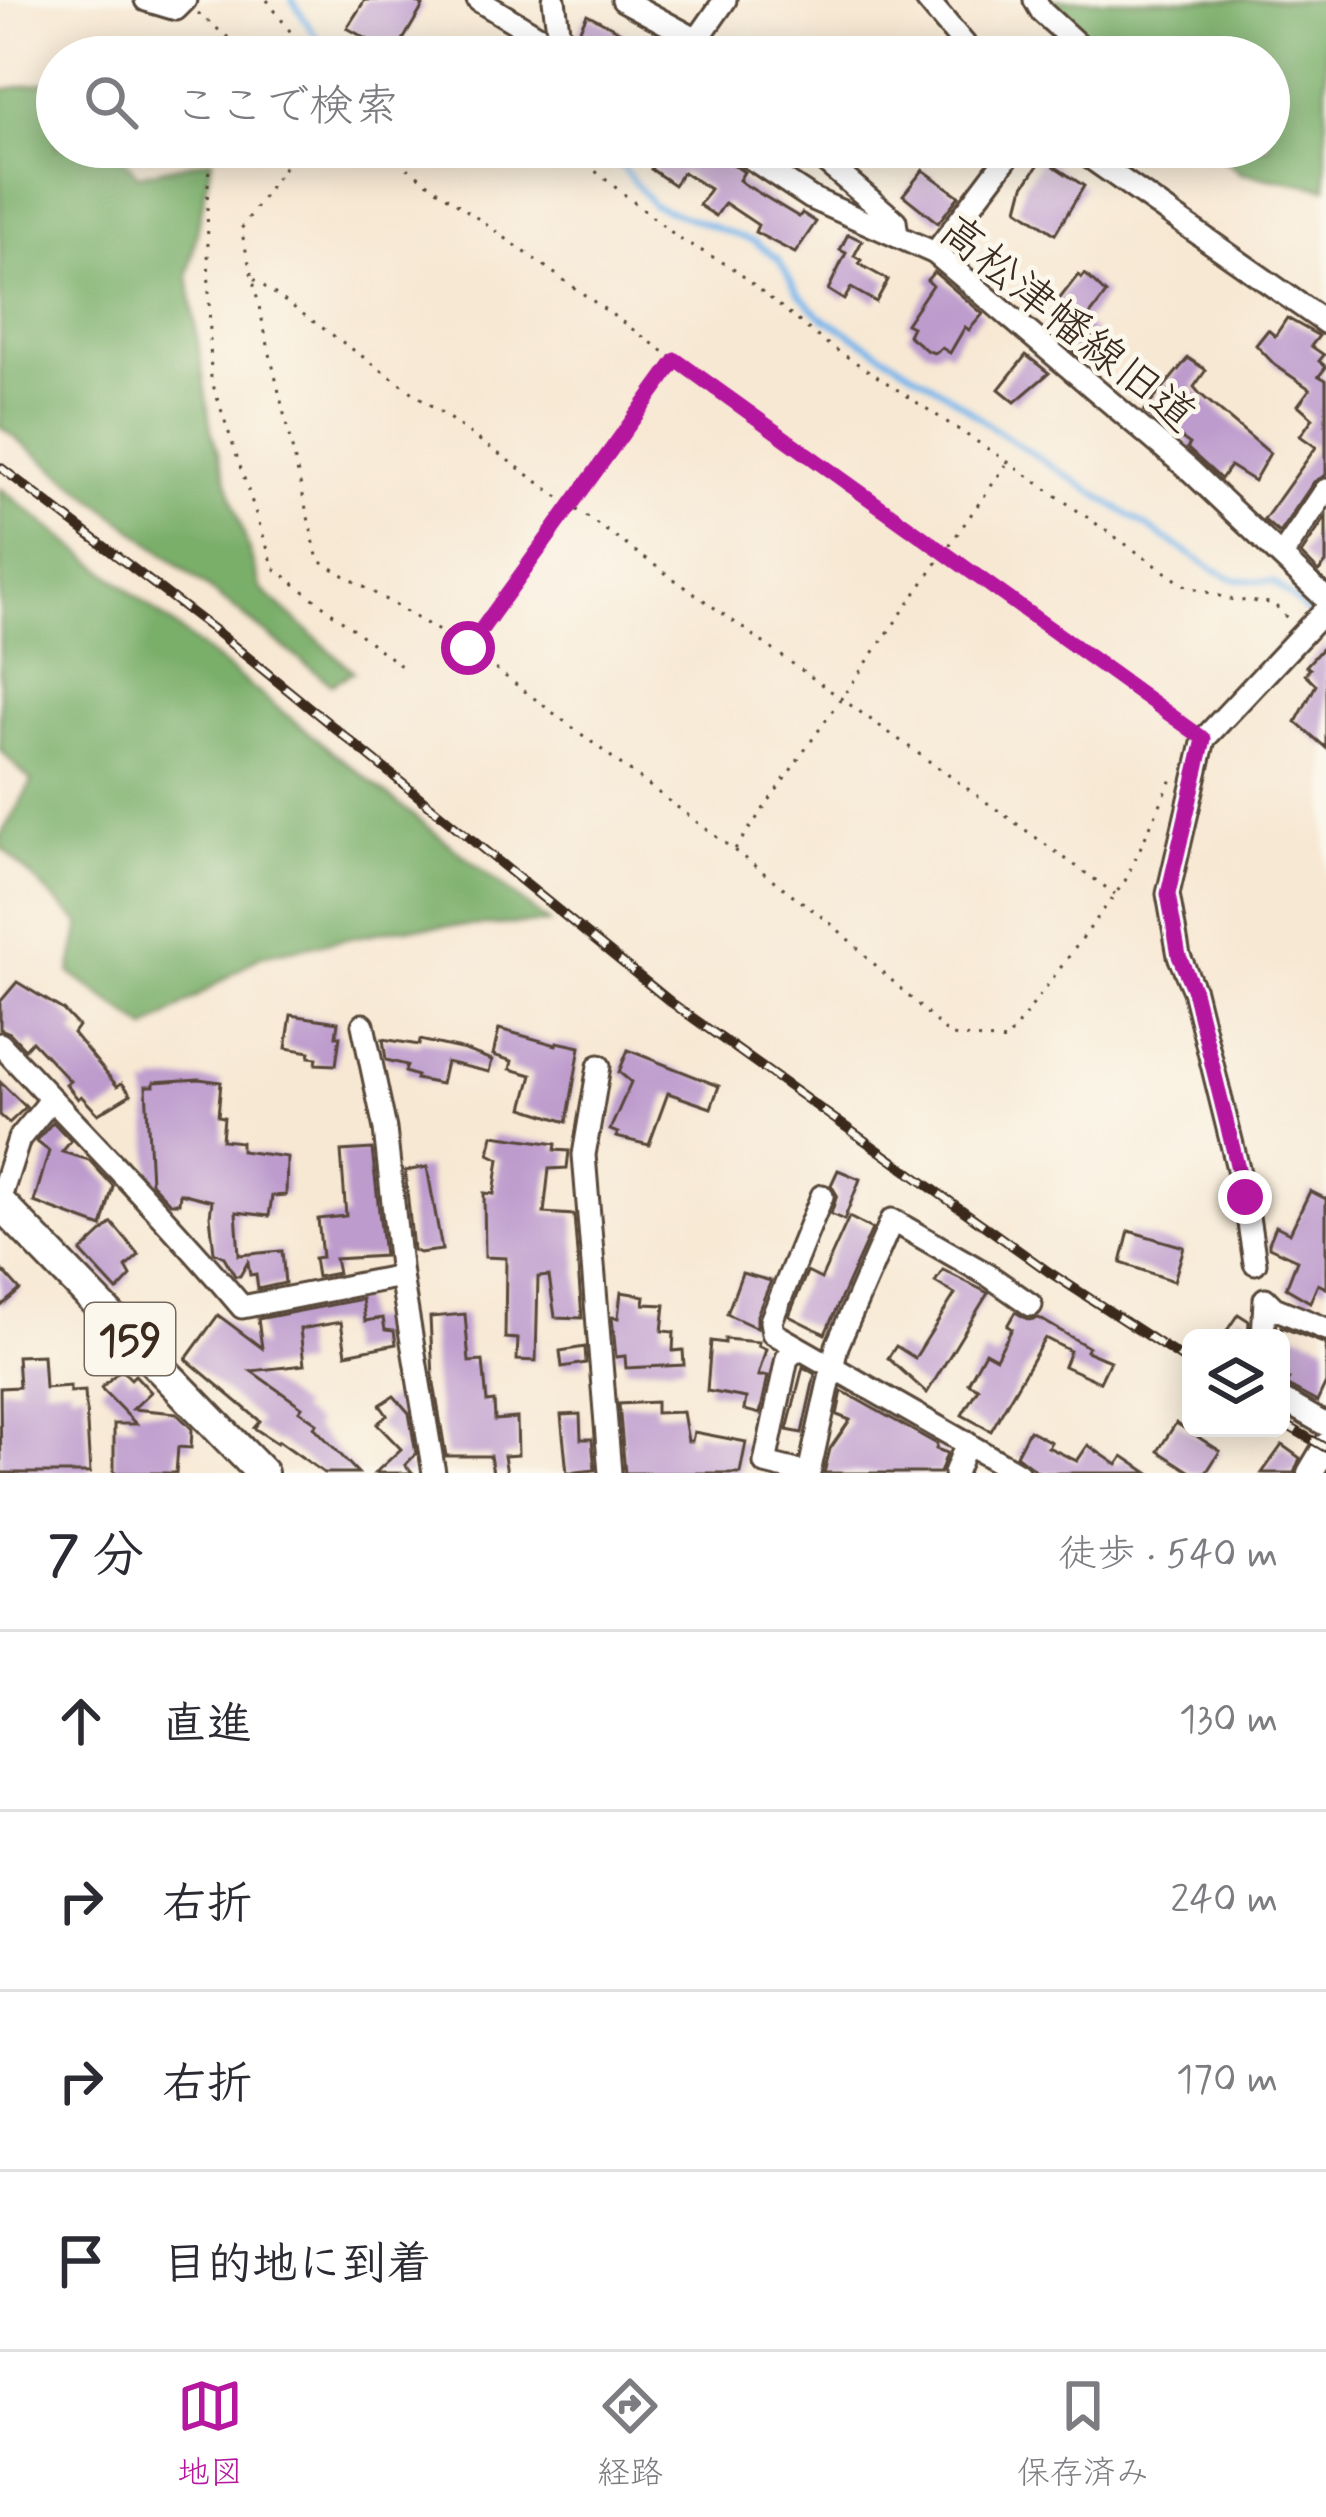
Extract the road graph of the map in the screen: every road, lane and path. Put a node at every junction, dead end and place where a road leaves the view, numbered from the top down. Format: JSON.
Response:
{"nodes":[{"id":1,"x":146,"y":0,"type":"edge"},
{"id":2,"x":267,"y":0,"type":"edge"},
{"id":3,"x":478,"y":0,"type":"edge"},
{"id":4,"x":554,"y":0,"type":"edge"},
{"id":5,"x":622,"y":0,"type":"edge"},
{"id":6,"x":725,"y":0,"type":"edge"},
{"id":7,"x":927,"y":0,"type":"edge"},
{"id":8,"x":1035,"y":0,"type":"edge"},
{"id":9,"x":186,"y":2,"type":"edge"},
{"id":10,"x":225,"y":36,"type":"edge"},
{"id":11,"x":294,"y":36,"type":"edge"},
{"id":12,"x":536,"y":36,"type":"edge"},
{"id":13,"x":555,"y":36,"type":"edge"},
{"id":14,"x":690,"y":36,"type":"edge"},
{"id":15,"x":700,"y":36,"type":"edge"},
{"id":16,"x":957,"y":36,"type":"edge"},
{"id":17,"x":1069,"y":36,"type":"edge"},
{"id":18,"x":209,"y":168,"type":"edge"},
{"id":19,"x":283,"y":168,"type":"edge"},
{"id":20,"x":407,"y":168,"type":"edge"},
{"id":21,"x":591,"y":168,"type":"edge"},
{"id":22,"x":766,"y":168,"type":"edge"},
{"id":23,"x":833,"y":168,"type":"edge"},
{"id":24,"x":999,"y":168,"type":"edge"},
{"id":25,"x":1105,"y":168,"type":"edge"},
{"id":26,"x":898,"y":236,"type":"junction"},
{"id":27,"x":934,"y":253,"type":"junction"},
{"id":28,"x":252,"y":278,"type":"junction"},
{"id":29,"x":1326,"y":323,"type":"edge"},
{"id":30,"x":676,"y":360,"type":"junction"},
{"id":31,"x":1008,"y":463,"type":"junction"},
{"id":32,"x":1326,"y":490,"type":"edge"},
{"id":33,"x":570,"y":506,"type":"junction"},
{"id":34,"x":944,"y":553,"type":"junction"},
{"id":35,"x":1282,"y":555,"type":"junction"},
{"id":36,"x":1326,"y":599,"type":"edge"},
{"id":37,"x":1325,"y":610,"type":"edge"},
{"id":38,"x":1304,"y":633,"type":"junction"},
{"id":39,"x":468,"y":648,"type":"junction"},
{"id":40,"x":401,"y":666,"type":"dead end"},
{"id":41,"x":841,"y":699,"type":"junction"},
{"id":42,"x":1204,"y":739,"type":"junction"},
{"id":43,"x":1174,"y":774,"type":"dead end"},
{"id":44,"x":734,"y":850,"type":"junction"},
{"id":45,"x":1115,"y":894,"type":"junction"},
{"id":46,"x":363,"y":1025,"type":"dead end"},
{"id":47,"x":0,"y":1044,"type":"edge"},
{"id":48,"x":599,"y":1066,"type":"dead end"},
{"id":49,"x":52,"y":1100,"type":"junction"},
{"id":50,"x":822,"y":1196,"type":"dead end"},
{"id":51,"x":0,"y":1201,"type":"edge"},
{"id":52,"x":1255,"y":1263,"type":"dead end"},
{"id":53,"x":400,"y":1276,"type":"junction"},
{"id":54,"x":1030,"y":1305,"type":"dead end"},
{"id":55,"x":1263,"y":1329,"type":"edge"},
{"id":56,"x":1326,"y":1329,"type":"edge"},
{"id":57,"x":799,"y":1349,"type":"junction"},
{"id":58,"x":834,"y":1369,"type":"junction"},
{"id":59,"x":1290,"y":1404,"type":"edge"},
{"id":60,"x":1326,"y":1425,"type":"edge"},
{"id":61,"x":967,"y":1443,"type":"junction"},
{"id":62,"x":766,"y":1468,"type":"edge"},
{"id":63,"x":262,"y":1473,"type":"edge"},
{"id":64,"x":434,"y":1473,"type":"edge"},
{"id":65,"x":610,"y":1473,"type":"edge"},
{"id":66,"x":807,"y":1473,"type":"edge"},
{"id":67,"x":955,"y":1473,"type":"edge"},
{"id":68,"x":1018,"y":1473,"type":"edge"}],
"edges":[{"from":1,"to":9,"type":"street"},
{"from":2,"to":11,"type":"path"},
{"from":3,"to":12,"type":"street"},
{"from":4,"to":13,"type":"street"},
{"from":5,"to":14,"type":"street"},
{"from":6,"to":15,"type":"street"},
{"from":7,"to":16,"type":"street"},
{"from":8,"to":17,"type":"street"},
{"from":9,"to":10,"type":"path"},
{"from":18,"to":40,"type":"path"},
{"from":19,"to":28,"type":"path"},
{"from":20,"to":30,"type":"path"},
{"from":21,"to":31,"type":"path"},
{"from":22,"to":26,"type":"street","name":"高松津幡線旧道"},
{"from":23,"to":26,"type":"street"},
{"from":24,"to":27,"type":"street"},
{"from":25,"to":29,"type":"street"},
{"from":26,"to":27,"type":"street","name":"高松津幡線旧道"},
{"from":27,"to":35,"type":"street","name":"高松津幡線旧道"},
{"from":28,"to":33,"type":"path"},
{"from":28,"to":39,"type":"path"},
{"from":30,"to":33,"type":"path"},
{"from":30,"to":34,"type":"path"},
{"from":31,"to":34,"type":"path"},
{"from":31,"to":38,"type":"path"},
{"from":32,"to":35,"type":"street"},
{"from":33,"to":39,"type":"path"},
{"from":33,"to":41,"type":"path"},
{"from":34,"to":41,"type":"path"},
{"from":34,"to":42,"type":"path"},
{"from":35,"to":36,"type":"street","name":"高松津幡線旧道"},
{"from":37,"to":38,"type":"street"},
{"from":38,"to":42,"type":"street"},
{"from":39,"to":44,"type":"path"},
{"from":41,"to":44,"type":"path"},
{"from":41,"to":45,"type":"path"},
{"from":42,"to":52,"type":"street"},
{"from":43,"to":45,"type":"path"},
{"from":44,"to":45,"type":"path"},
{"from":46,"to":53,"type":"street"},
{"from":47,"to":49,"type":"street"},
{"from":48,"to":65,"type":"street"},
{"from":49,"to":51,"type":"street"},
{"from":49,"to":53,"type":"street"},
{"from":50,"to":57,"type":"street"},
{"from":51,"to":63,"type":"highway","number":"159"},
{"from":53,"to":64,"type":"street"},
{"from":54,"to":58,"type":"street"},
{"from":55,"to":56,"type":"street"},
{"from":57,"to":58,"type":"street"},
{"from":57,"to":62,"type":"street"},
{"from":58,"to":61,"type":"street"},
{"from":58,"to":66,"type":"street"},
{"from":59,"to":60,"type":"street"},
{"from":61,"to":67,"type":"street"},
{"from":61,"to":68,"type":"street"},
{"from":62,"to":66,"type":"street"}]}
